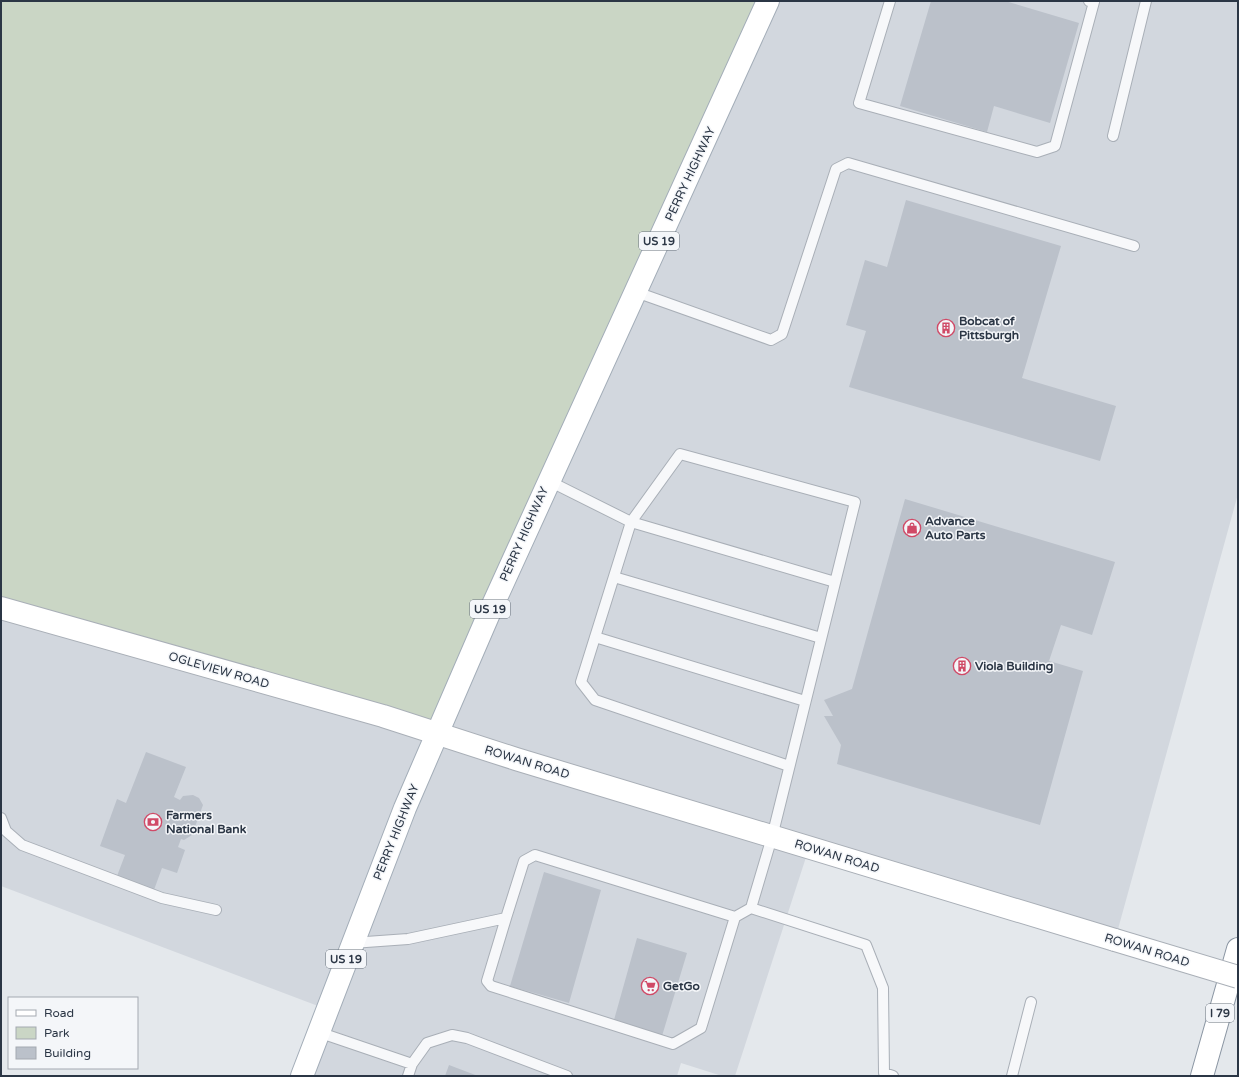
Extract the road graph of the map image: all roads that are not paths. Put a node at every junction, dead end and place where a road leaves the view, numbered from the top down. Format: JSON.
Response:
{"nodes":[{"id":1,"x":768,"y":1,"type":"edge"},
{"id":2,"x":890,"y":1,"type":"edge"},
{"id":3,"x":1089,"y":1,"type":"edge"},
{"id":4,"x":1146,"y":1,"type":"edge"},
{"id":5,"x":1113,"y":136,"type":"dead end"},
{"id":6,"x":1134,"y":246,"type":"dead end"},
{"id":7,"x":636,"y":292,"type":"junction"},
{"id":8,"x":549,"y":481,"type":"junction"},
{"id":9,"x":631,"y":522,"type":"junction"},
{"id":10,"x":614,"y":577,"type":"junction"},
{"id":11,"x":835,"y":582,"type":"junction"},
{"id":12,"x":1,"y":608,"type":"edge"},
{"id":13,"x":595,"y":637,"type":"junction"},
{"id":14,"x":821,"y":638,"type":"junction"},
{"id":15,"x":806,"y":701,"type":"junction"},
{"id":16,"x":437,"y":733,"type":"junction"},
{"id":17,"x":789,"y":766,"type":"junction"},
{"id":18,"x":1,"y":818,"type":"edge"},
{"id":19,"x":772,"y":837,"type":"junction"},
{"id":20,"x":751,"y":908,"type":"junction"},
{"id":21,"x":216,"y":910,"type":"dead end"},
{"id":22,"x":735,"y":917,"type":"junction"},
{"id":23,"x":506,"y":918,"type":"junction"},
{"id":24,"x":352,"y":943,"type":"junction"},
{"id":25,"x":1238,"y":949,"type":"edge"},
{"id":26,"x":1238,"y":978,"type":"edge"},
{"id":27,"x":1031,"y":1002,"type":"dead end"},
{"id":28,"x":318,"y":1032,"type":"junction"},
{"id":29,"x":412,"y":1064,"type":"junction"},
{"id":30,"x":302,"y":1076,"type":"edge"},
{"id":31,"x":408,"y":1076,"type":"edge"},
{"id":32,"x":567,"y":1076,"type":"edge"},
{"id":33,"x":893,"y":1076,"type":"edge"},
{"id":34,"x":1012,"y":1076,"type":"edge"},
{"id":35,"x":1202,"y":1076,"type":"edge"}],
"edges":[{"from":1,"to":7,"type":"main road","name":"PERRY HIGHWAY","number":"US 19"},
{"from":2,"to":3,"type":"lane"},
{"from":4,"to":5,"type":"lane"},
{"from":6,"to":7,"type":"lane"},
{"from":7,"to":8,"type":"main road","name":"PERRY HIGHWAY","number":"US 19"},
{"from":8,"to":9,"type":"lane"},
{"from":8,"to":16,"type":"main road","name":"PERRY HIGHWAY","number":"US 19"},
{"from":9,"to":10,"type":"lane"},
{"from":9,"to":11,"type":"lane"},
{"from":9,"to":11,"type":"lane"},
{"from":10,"to":13,"type":"lane"},
{"from":10,"to":14,"type":"lane"},
{"from":11,"to":14,"type":"lane"},
{"from":12,"to":16,"type":"main road","name":"OGLEVIEW ROAD"},
{"from":13,"to":15,"type":"lane"},
{"from":13,"to":17,"type":"lane"},
{"from":14,"to":15,"type":"lane"},
{"from":15,"to":17,"type":"lane"},
{"from":16,"to":19,"type":"main road","name":"ROWAN ROAD"},
{"from":16,"to":24,"type":"main road","name":"PERRY HIGHWAY","number":"US 19"},
{"from":17,"to":19,"type":"lane"},
{"from":18,"to":21,"type":"lane"},
{"from":19,"to":20,"type":"lane"},
{"from":19,"to":26,"type":"main road","name":"ROWAN ROAD","bridge":true},
{"from":20,"to":22,"type":"lane"},
{"from":20,"to":33,"type":"lane"},
{"from":22,"to":23,"type":"lane"},
{"from":22,"to":23,"type":"lane"},
{"from":23,"to":24,"type":"lane"},
{"from":24,"to":28,"type":"main road","name":"PERRY HIGHWAY","number":"US 19"},
{"from":25,"to":35,"type":"main road","number":"I 79"},
{"from":27,"to":34,"type":"lane"},
{"from":28,"to":29,"type":"lane"},
{"from":28,"to":30,"type":"main road","name":"PERRY HIGHWAY","number":"US 19"},
{"from":29,"to":31,"type":"lane"},
{"from":29,"to":32,"type":"lane"}]}
